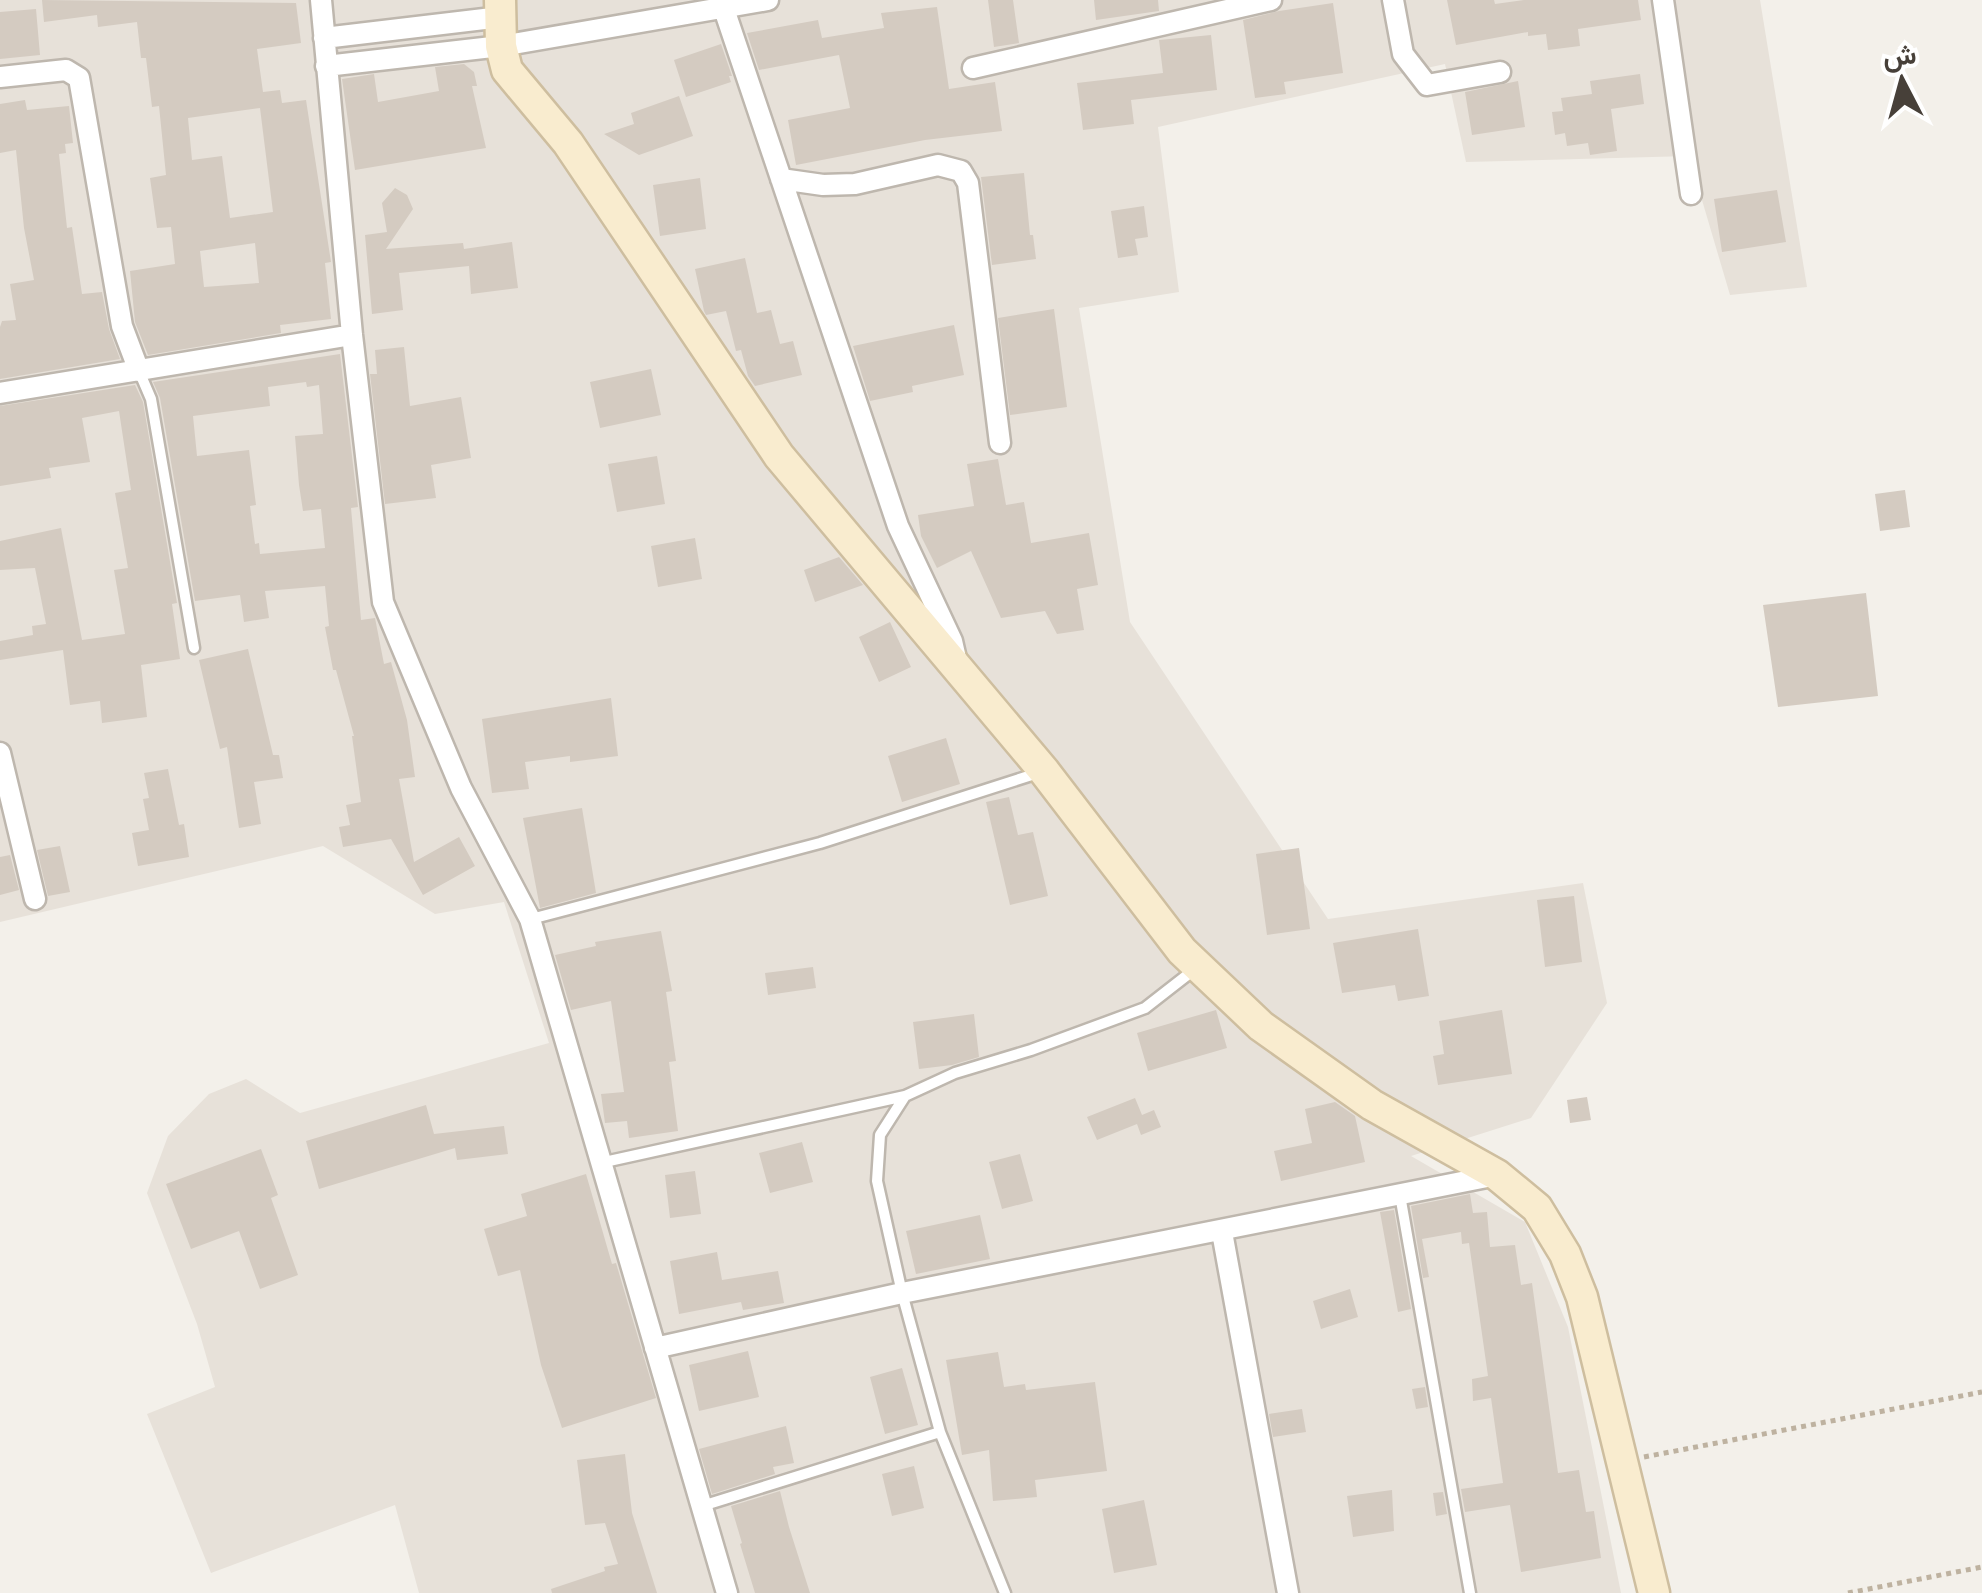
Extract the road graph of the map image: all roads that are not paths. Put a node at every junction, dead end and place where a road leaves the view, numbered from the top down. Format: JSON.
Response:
{"nodes":[{"id":1,"x":321,"y":0,"type":"edge"},
{"id":2,"x":768,"y":0,"type":"edge"},
{"id":3,"x":1271,"y":0,"type":"edge"},
{"id":4,"x":1393,"y":0,"type":"edge"},
{"id":5,"x":1663,"y":0,"type":"edge"},
{"id":6,"x":723,"y":6,"type":"junction"},
{"id":7,"x":500,"y":21,"type":"edge"},
{"id":8,"x":324,"y":38,"type":"junction"},
{"id":9,"x":326,"y":66,"type":"junction"},
{"id":10,"x":973,"y":68,"type":"dead end"},
{"id":11,"x":1500,"y":72,"type":"dead end"},
{"id":12,"x":0,"y":77,"type":"edge"},
{"id":13,"x":781,"y":180,"type":"junction"},
{"id":14,"x":1692,"y":194,"type":"dead end"},
{"id":15,"x":352,"y":335,"type":"junction"},
{"id":16,"x":139,"y":371,"type":"junction"},
{"id":17,"x":0,"y":393,"type":"edge"},
{"id":18,"x":1000,"y":443,"type":"dead end"},
{"id":19,"x":194,"y":648,"type":"dead end"},
{"id":20,"x":958,"y":670,"type":"junction"},
{"id":21,"x":0,"y":753,"type":"edge"},
{"id":22,"x":1044,"y":770,"type":"junction"},
{"id":23,"x":35,"y":899,"type":"dead end"},
{"id":24,"x":530,"y":919,"type":"junction"},
{"id":25,"x":1199,"y":967,"type":"junction"},
{"id":26,"x":906,"y":1096,"type":"junction"},
{"id":27,"x":600,"y":1163,"type":"junction"},
{"id":28,"x":1497,"y":1176,"type":"junction"},
{"id":29,"x":1400,"y":1196,"type":"junction"},
{"id":30,"x":1222,"y":1232,"type":"junction"},
{"id":31,"x":902,"y":1293,"type":"junction"},
{"id":32,"x":655,"y":1348,"type":"junction"},
{"id":33,"x":940,"y":1432,"type":"junction"},
{"id":34,"x":701,"y":1506,"type":"junction"},
{"id":35,"x":727,"y":1593,"type":"edge"},
{"id":36,"x":1006,"y":1593,"type":"edge"},
{"id":37,"x":1288,"y":1593,"type":"edge"},
{"id":38,"x":1470,"y":1593,"type":"edge"},
{"id":39,"x":1654,"y":1593,"type":"edge"}],
"edges":[{"from":1,"to":8,"type":"street"},
{"from":2,"to":6,"type":"street"},
{"from":3,"to":10,"type":"street"},
{"from":4,"to":11,"type":"street"},
{"from":5,"to":14,"type":"street"},
{"from":6,"to":7,"type":"street"},
{"from":6,"to":13,"type":"street"},
{"from":7,"to":8,"type":"street"},
{"from":7,"to":9,"type":"street"},
{"from":7,"to":20,"type":"street"},
{"from":8,"to":9,"type":"street"},
{"from":9,"to":15,"type":"street"},
{"from":12,"to":16,"type":"street"},
{"from":13,"to":18,"type":"street"},
{"from":13,"to":20,"type":"street"},
{"from":15,"to":16,"type":"street"},
{"from":15,"to":24,"type":"street"},
{"from":16,"to":17,"type":"street"},
{"from":16,"to":19,"type":"lane"},
{"from":20,"to":22,"type":"street"},
{"from":21,"to":23,"type":"street"},
{"from":22,"to":24,"type":"lane"},
{"from":22,"to":25,"type":"street"},
{"from":24,"to":27,"type":"street"},
{"from":25,"to":26,"type":"lane"},
{"from":25,"to":28,"type":"street"},
{"from":26,"to":27,"type":"lane"},
{"from":26,"to":31,"type":"lane"},
{"from":27,"to":32,"type":"street"},
{"from":28,"to":29,"type":"street"},
{"from":28,"to":39,"type":"street"},
{"from":29,"to":30,"type":"street"},
{"from":29,"to":38,"type":"lane"},
{"from":30,"to":31,"type":"street"},
{"from":30,"to":37,"type":"street"},
{"from":31,"to":32,"type":"street"},
{"from":31,"to":33,"type":"lane"},
{"from":32,"to":34,"type":"street"},
{"from":33,"to":34,"type":"lane"},
{"from":33,"to":36,"type":"lane"},
{"from":34,"to":35,"type":"street"}]}
